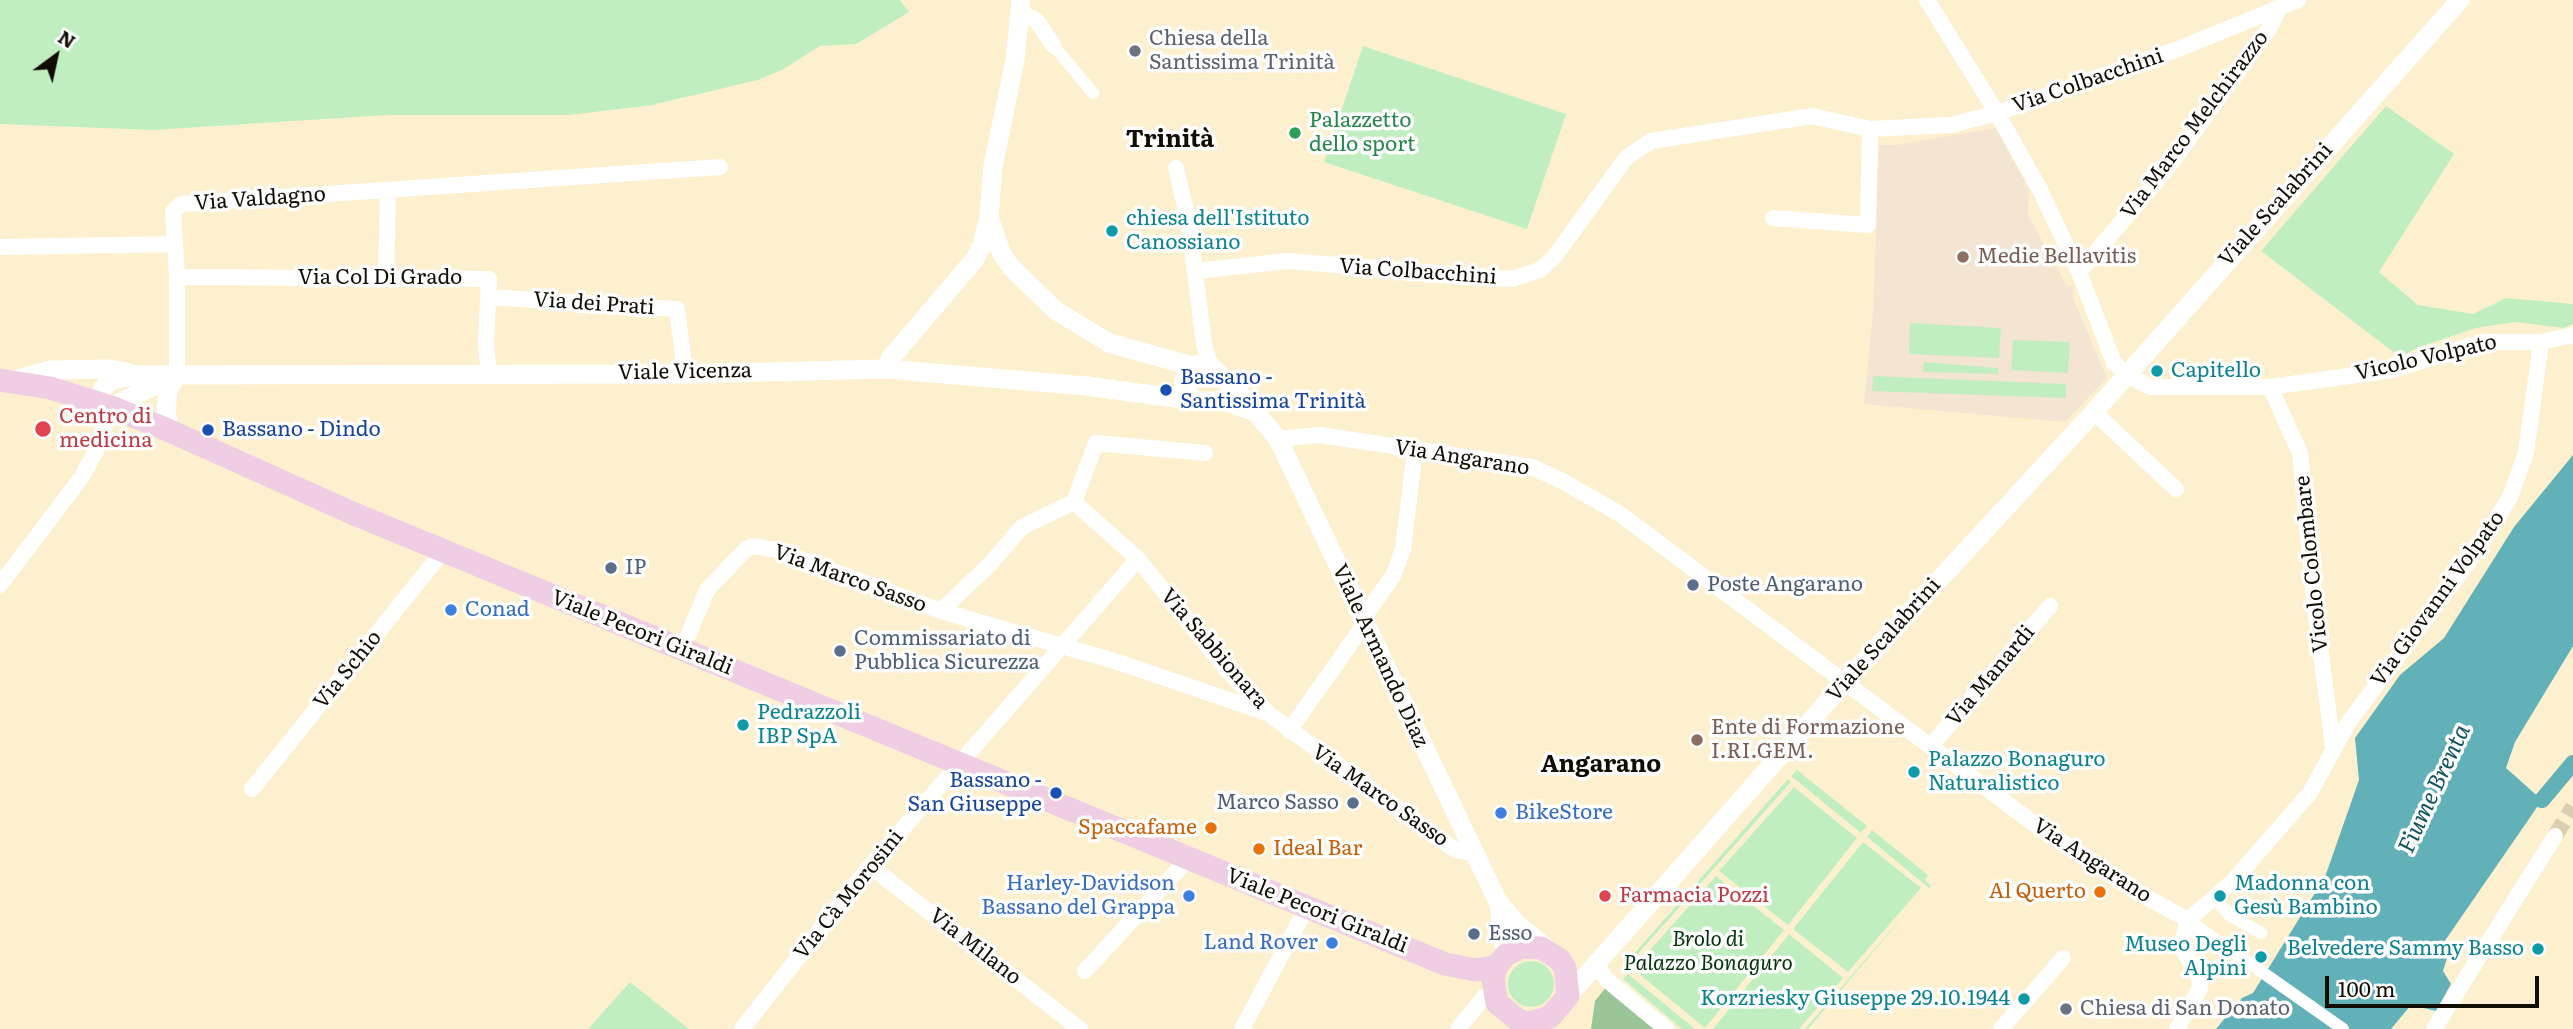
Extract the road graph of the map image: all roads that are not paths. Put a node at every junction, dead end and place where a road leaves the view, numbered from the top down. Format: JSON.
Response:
{"nodes":[{"id":1,"x":1927,"y":0,"type":"edge"},
{"id":2,"x":2298,"y":0,"type":"edge"},
{"id":3,"x":2460,"y":0,"type":"edge"},
{"id":4,"x":1022,"y":7,"type":"edge"},
{"id":5,"x":2279,"y":8,"type":"junction"},
{"id":6,"x":1053,"y":45,"type":"joint"},
{"id":7,"x":1093,"y":93,"type":"dead end"},
{"id":8,"x":1997,"y":113,"type":"junction"},
{"id":9,"x":1870,"y":129,"type":"junction"},
{"id":10,"x":720,"y":167,"type":"dead end"},
{"id":11,"x":1176,"y":168,"type":"dead end"},
{"id":12,"x":388,"y":190,"type":"junction"},
{"id":13,"x":989,"y":216,"type":"junction"},
{"id":14,"x":1773,"y":218,"type":"dead end"},
{"id":15,"x":174,"y":244,"type":"junction"},
{"id":16,"x":0,"y":247,"type":"edge"},
{"id":17,"x":975,"y":259,"type":"junction"},
{"id":18,"x":1011,"y":267,"type":"junction"},
{"id":19,"x":1195,"y":271,"type":"junction"},
{"id":20,"x":2079,"y":272,"type":"junction"},
{"id":21,"x":177,"y":277,"type":"junction"},
{"id":22,"x":386,"y":278,"type":"junction"},
{"id":23,"x":488,"y":297,"type":"junction"},
{"id":24,"x":2573,"y":335,"type":"edge"},
{"id":25,"x":2541,"y":342,"type":"junction"},
{"id":26,"x":1204,"y":367,"type":"junction"},
{"id":27,"x":886,"y":369,"type":"junction"},
{"id":28,"x":489,"y":373,"type":"junction"},
{"id":29,"x":685,"y":373,"type":"junction"},
{"id":30,"x":2126,"y":374,"type":"junction"},
{"id":31,"x":138,"y":375,"type":"junction"},
{"id":32,"x":177,"y":375,"type":"junction"},
{"id":33,"x":6,"y":381,"type":"edge"},
{"id":34,"x":2270,"y":387,"type":"junction"},
{"id":35,"x":1201,"y":399,"type":"junction"},
{"id":36,"x":105,"y":405,"type":"junction"},
{"id":37,"x":2094,"y":412,"type":"junction"},
{"id":38,"x":1258,"y":413,"type":"junction"},
{"id":39,"x":170,"y":431,"type":"junction"},
{"id":40,"x":1278,"y":439,"type":"junction"},
{"id":41,"x":1416,"y":449,"type":"junction"},
{"id":42,"x":1205,"y":453,"type":"dead end"},
{"id":43,"x":2176,"y":489,"type":"dead end"},
{"id":44,"x":1074,"y":502,"type":"junction"},
{"id":45,"x":444,"y":550,"type":"junction"},
{"id":46,"x":1138,"y":559,"type":"junction"},
{"id":47,"x":0,"y":585,"type":"edge"},
{"id":48,"x":2050,"y":606,"type":"dead end"},
{"id":49,"x":941,"y":611,"type":"junction"},
{"id":50,"x":1364,"y":620,"type":"junction"},
{"id":51,"x":1062,"y":646,"type":"junction"},
{"id":52,"x":682,"y":650,"type":"junction"},
{"id":53,"x":1845,"y":682,"type":"junction"},
{"id":54,"x":1269,"y":714,"type":"junction"},
{"id":55,"x":1289,"y":731,"type":"junction"},
{"id":56,"x":1931,"y":746,"type":"junction"},
{"id":57,"x":2333,"y":746,"type":"junction"},
{"id":58,"x":959,"y":764,"type":"junction"},
{"id":59,"x":252,"y":789,"type":"dead end"},
{"id":60,"x":2555,"y":836,"type":"tunnel mouth"},
{"id":61,"x":1474,"y":853,"type":"junction"},
{"id":62,"x":1189,"y":858,"type":"junction"},
{"id":63,"x":870,"y":866,"type":"junction"},
{"id":64,"x":2213,"y":896,"type":"junction"},
{"id":65,"x":1498,"y":902,"type":"junction"},
{"id":66,"x":1307,"y":907,"type":"junction"},
{"id":67,"x":2188,"y":920,"type":"junction"},
{"id":68,"x":2261,"y":933,"type":"dead end"},
{"id":69,"x":2063,"y":958,"type":"dead end"},
{"id":70,"x":1558,"y":960,"type":"junction"},
{"id":71,"x":1501,"y":961,"type":"junction"},
{"id":72,"x":1594,"y":963,"type":"junction"},
{"id":73,"x":1445,"y":964,"type":"junction"},
{"id":74,"x":1086,"y":971,"type":"dead end"},
{"id":75,"x":1485,"y":997,"type":"junction"},
{"id":76,"x":1562,"y":1012,"type":"edge"},
{"id":77,"x":1517,"y":1021,"type":"edge"},
{"id":78,"x":742,"y":1029,"type":"edge"},
{"id":79,"x":1080,"y":1029,"type":"edge"},
{"id":80,"x":1242,"y":1029,"type":"edge"},
{"id":81,"x":1458,"y":1029,"type":"edge"},
{"id":82,"x":1666,"y":1029,"type":"edge"},
{"id":83,"x":2001,"y":1029,"type":"edge"},
{"id":84,"x":2177,"y":1029,"type":"edge"},
{"id":85,"x":2343,"y":1029,"type":"edge"},
{"id":86,"x":2434,"y":1029,"type":"edge"}],
"edges":[{"from":1,"to":8,"type":"street"},
{"from":2,"to":5,"type":"street","name":"Via Colbacchini"},
{"from":3,"to":30,"type":"street","name":"Viale Scalabrini"},
{"from":4,"to":6,"type":"street"},
{"from":4,"to":13,"type":"street"},
{"from":5,"to":8,"type":"street","name":"Via Colbacchini"},
{"from":5,"to":20,"type":"street","name":"Via Marco Melchirazzo"},
{"from":6,"to":7,"type":"street"},
{"from":8,"to":9,"type":"street","name":"Via Colbacchini"},
{"from":8,"to":20,"type":"street"},
{"from":9,"to":14,"type":"street"},
{"from":9,"to":19,"type":"street","name":"Via Colbacchini"},
{"from":10,"to":12,"type":"street","name":"Via Valdagno"},
{"from":11,"to":19,"type":"street"},
{"from":12,"to":15,"type":"street","name":"Via Valdagno"},
{"from":12,"to":22,"type":"street"},
{"from":13,"to":17,"type":"street"},
{"from":13,"to":18,"type":"street"},
{"from":15,"to":16,"type":"street"},
{"from":15,"to":21,"type":"street","name":"Via Valdagno"},
{"from":17,"to":18,"type":"street"},
{"from":17,"to":27,"type":"street"},
{"from":18,"to":26,"type":"street"},
{"from":19,"to":26,"type":"street"},
{"from":20,"to":30,"type":"street"},
{"from":21,"to":22,"type":"street","name":"Via Col Di Grado"},
{"from":21,"to":32,"type":"street","name":"Via Valdagno"},
{"from":22,"to":23,"type":"street","name":"Via Col Di Grado"},
{"from":23,"to":28,"type":"street","name":"Via Col Di Grado"},
{"from":23,"to":29,"type":"street","name":"Via dei Prati"},
{"from":24,"to":25,"type":"street"},
{"from":25,"to":34,"type":"street","name":"Vicolo Volpato"},
{"from":25,"to":57,"type":"street","name":"Via Giovanni Volpato"},
{"from":26,"to":35,"type":"street"},
{"from":26,"to":35,"type":"street"},
{"from":26,"to":38,"type":"street","name":"Viale Armando Diaz"},
{"from":27,"to":29,"type":"street","name":"Viale Vicenza"},
{"from":27,"to":35,"type":"street","name":"Viale Vicenza"},
{"from":28,"to":29,"type":"street","name":"Viale Vicenza"},
{"from":28,"to":32,"type":"street","name":"Viale Vicenza"},
{"from":30,"to":34,"type":"street","name":"Vicolo Volpato"},
{"from":30,"to":37,"type":"street","name":"Viale Scalabrini"},
{"from":31,"to":32,"type":"street","name":"Viale Vicenza"},
{"from":31,"to":33,"type":"street"},
{"from":31,"to":36,"type":"street"},
{"from":32,"to":36,"type":"street"},
{"from":32,"to":39,"type":"street"},
{"from":33,"to":36,"type":"main road"},
{"from":34,"to":57,"type":"street","name":"Vicolo Colombare"},
{"from":35,"to":38,"type":"street"},
{"from":36,"to":39,"type":"main road","name":"Viale Pecori Giraldi"},
{"from":36,"to":47,"type":"street"},
{"from":37,"to":43,"type":"street"},
{"from":37,"to":53,"type":"street","name":"Viale Scalabrini"},
{"from":38,"to":40,"type":"street","name":"Viale Armando Diaz"},
{"from":39,"to":45,"type":"main road","name":"Viale Pecori Giraldi"},
{"from":40,"to":41,"type":"street","name":"Via Angarano"},
{"from":40,"to":50,"type":"street","name":"Viale Armando Diaz"},
{"from":41,"to":50,"type":"street"},
{"from":41,"to":53,"type":"street","name":"Via Angarano"},
{"from":42,"to":44,"type":"street"},
{"from":44,"to":46,"type":"street","name":"Via Sabbionara"},
{"from":44,"to":49,"type":"street"},
{"from":45,"to":52,"type":"main road","name":"Viale Pecori Giraldi"},
{"from":45,"to":59,"type":"street","name":"Via Schio"},
{"from":46,"to":51,"type":"street"},
{"from":46,"to":54,"type":"street","name":"Via Sabbionara"},
{"from":48,"to":56,"type":"street","name":"Via Manardi"},
{"from":49,"to":51,"type":"street","name":"Via Marco Sasso"},
{"from":49,"to":52,"type":"street","name":"Via Marco Sasso"},
{"from":50,"to":55,"type":"street"},
{"from":50,"to":61,"type":"street","name":"Viale Armando Diaz"},
{"from":51,"to":54,"type":"street","name":"Via Marco Sasso"},
{"from":51,"to":58,"type":"street"},
{"from":52,"to":58,"type":"main road","name":"Viale Pecori Giraldi"},
{"from":53,"to":56,"type":"street","name":"Via Angarano"},
{"from":53,"to":72,"type":"street","name":"Viale Scalabrini"},
{"from":54,"to":55,"type":"street","name":"Via Sabbionara"},
{"from":55,"to":61,"type":"street","name":"Via Marco Sasso"},
{"from":56,"to":67,"type":"street","name":"Via Angarano"},
{"from":57,"to":64,"type":"street","name":"Via Giovanni Volpato"},
{"from":58,"to":62,"type":"main road","name":"Viale Pecori Giraldi"},
{"from":58,"to":63,"type":"street","name":"Via Cà Morosini"},
{"from":60,"to":86,"type":"street"},
{"from":61,"to":65,"type":"street","name":"Viale Armando Diaz"},
{"from":62,"to":66,"type":"main road","name":"Viale Pecori Giraldi"},
{"from":62,"to":74,"type":"street"},
{"from":63,"to":78,"type":"street","name":"Via Cà Morosini"},
{"from":63,"to":79,"type":"street","name":"Via Milano"},
{"from":64,"to":67,"type":"street","name":"Via Giovanni Volpato"},
{"from":64,"to":68,"type":"street"},
{"from":65,"to":70,"type":"street","name":"Viale Armando Diaz"},
{"from":65,"to":71,"type":"street","name":"Viale Armando Diaz"},
{"from":66,"to":73,"type":"main road","name":"Viale Pecori Giraldi"},
{"from":66,"to":80,"type":"street"},
{"from":67,"to":84,"type":"street"},
{"from":67,"to":85,"type":"street","name":"Via Angarano"},
{"from":69,"to":83,"type":"street"},
{"from":70,"to":71,"type":"main road"},
{"from":70,"to":72,"type":"street"},
{"from":70,"to":76,"type":"main road"},
{"from":71,"to":73,"type":"main road","name":"Viale Pecori Giraldi"},
{"from":71,"to":77,"type":"main road","name":"Viale Armando Diaz"},
{"from":72,"to":76,"type":"street","name":"Viale Scalabrini"},
{"from":72,"to":82,"type":"street"},
{"from":73,"to":75,"type":"main road","name":"Viale Pecori Giraldi"},
{"from":75,"to":77,"type":"main road","name":"Viale Pecori Giraldi"},
{"from":75,"to":81,"type":"street"},
{"from":76,"to":77,"type":"main road"}]}
